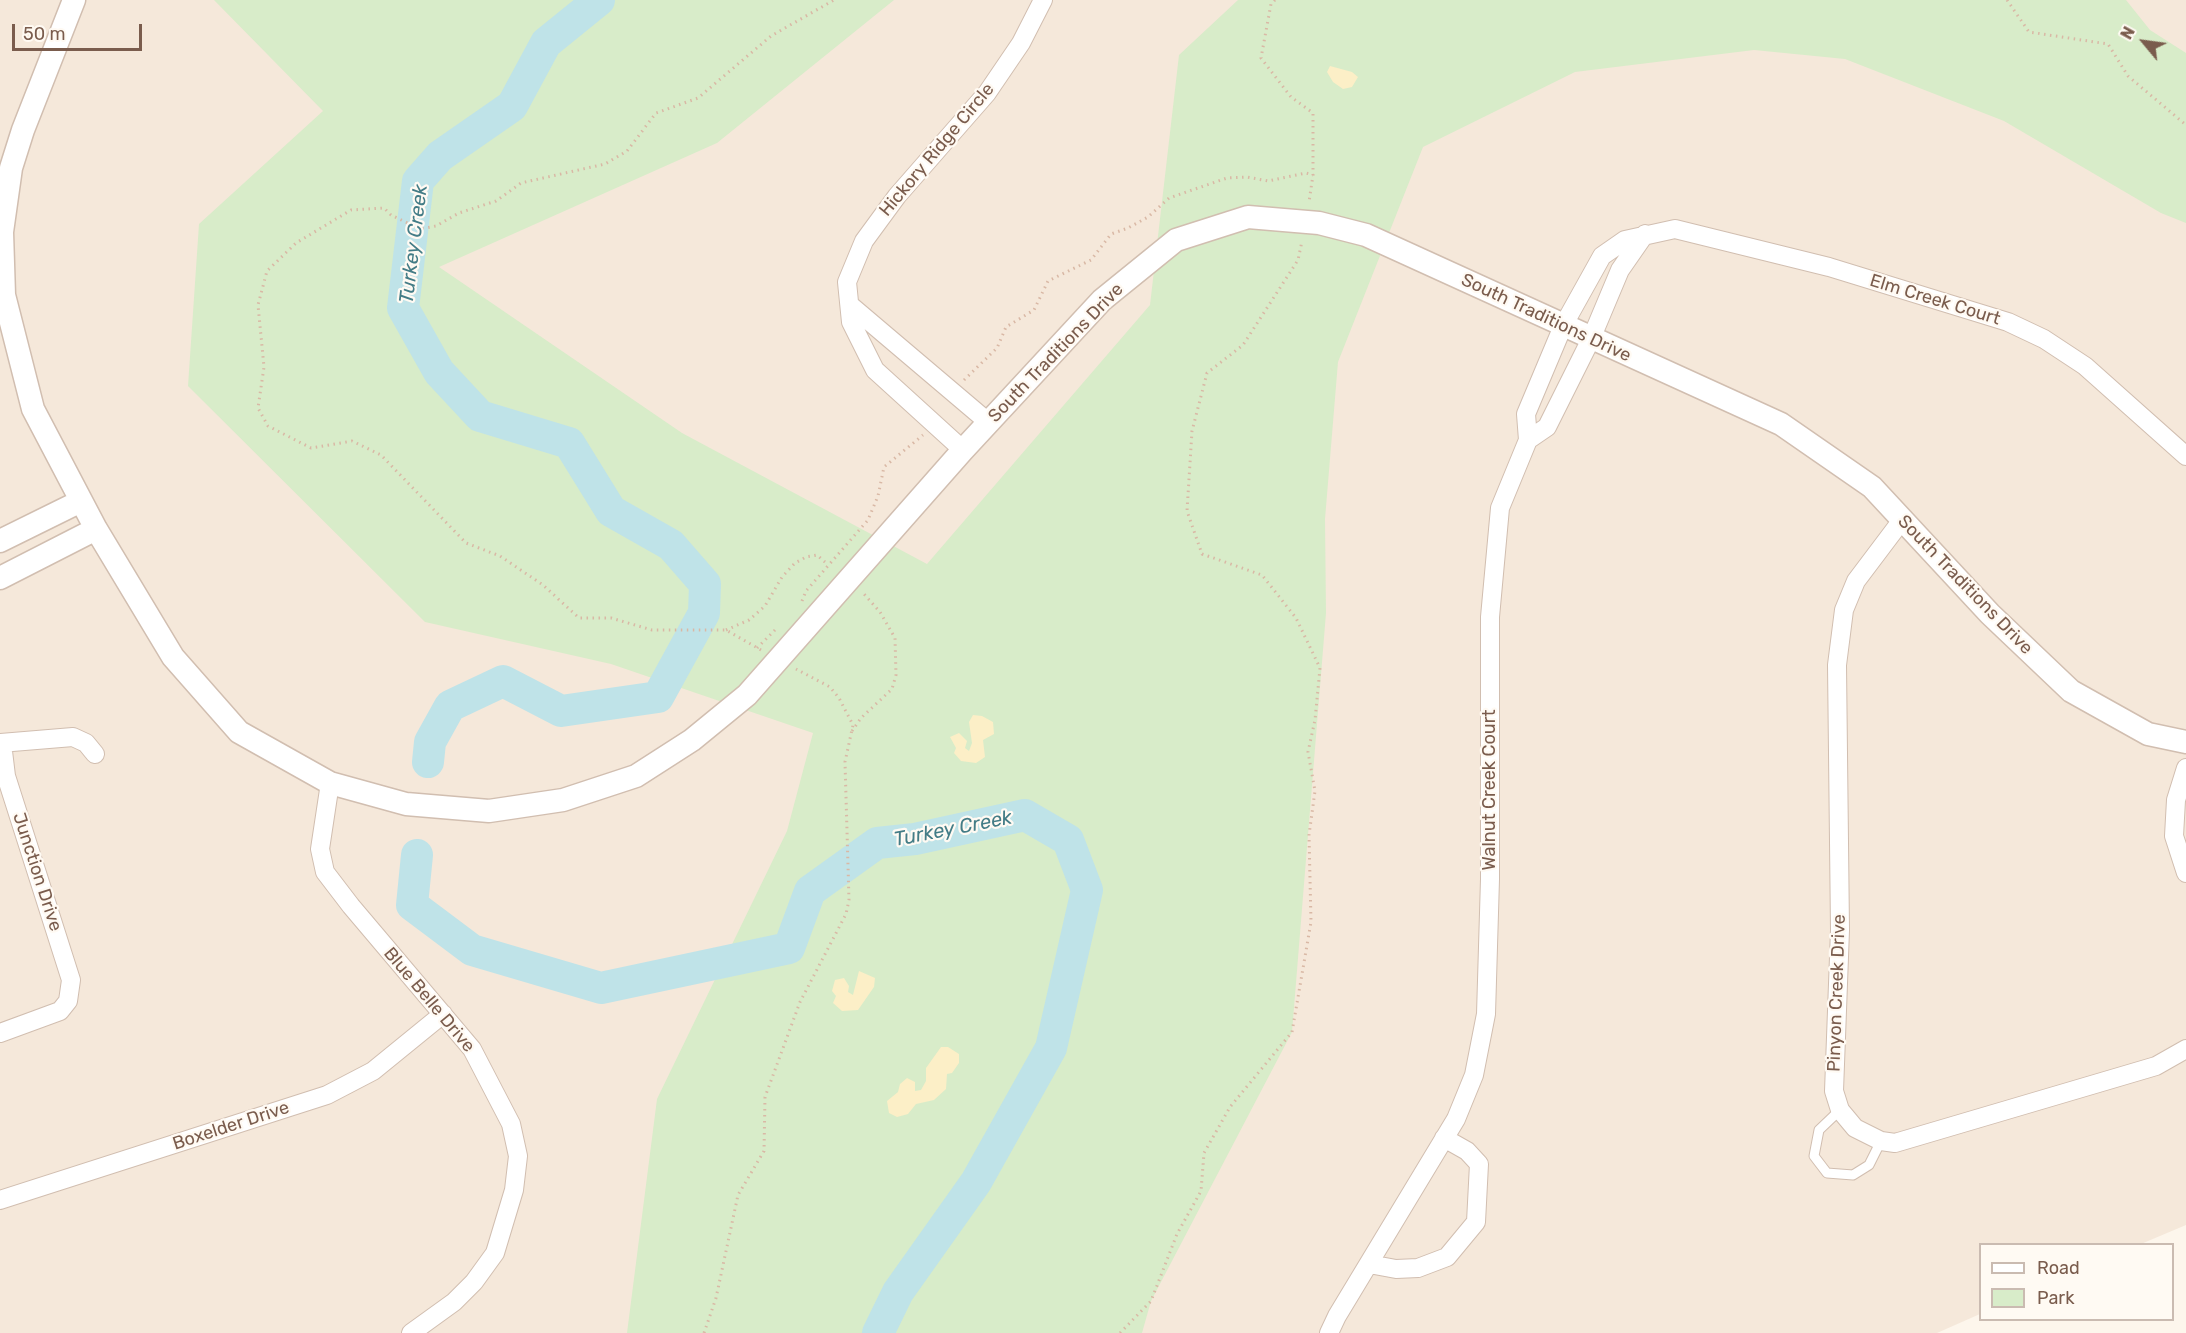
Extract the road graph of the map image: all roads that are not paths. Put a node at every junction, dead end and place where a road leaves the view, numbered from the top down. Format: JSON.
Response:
{"nodes":[{"id":1,"x":74,"y":0,"type":"edge"},
{"id":2,"x":1043,"y":0,"type":"edge"},
{"id":3,"x":1645,"y":234,"type":"junction"},
{"id":4,"x":849,"y":305,"type":"junction"},
{"id":5,"x":1563,"y":326,"type":"junction"},
{"id":6,"x":1591,"y":339,"type":"junction"},
{"id":7,"x":988,"y":422,"type":"junction"},
{"id":8,"x":1528,"y":440,"type":"junction"},
{"id":9,"x":963,"y":450,"type":"junction"},
{"id":10,"x":2186,"y":456,"type":"edge"},
{"id":11,"x":81,"y":501,"type":"junction"},
{"id":12,"x":1902,"y":520,"type":"junction"},
{"id":13,"x":96,"y":529,"type":"junction"},
{"id":14,"x":0,"y":541,"type":"edge"},
{"id":15,"x":0,"y":578,"type":"edge"},
{"id":16,"x":2186,"y":742,"type":"edge"},
{"id":17,"x":1,"y":743,"type":"edge"},
{"id":18,"x":95,"y":754,"type":"dead end"},
{"id":19,"x":2186,"y":768,"type":"edge"},
{"id":20,"x":330,"y":783,"type":"junction"},
{"id":21,"x":2186,"y":873,"type":"edge"},
{"id":22,"x":442,"y":1014,"type":"junction"},
{"id":23,"x":0,"y":1033,"type":"edge"},
{"id":24,"x":2186,"y":1049,"type":"edge"},
{"id":25,"x":1840,"y":1110,"type":"junction"},
{"id":26,"x":1444,"y":1138,"type":"junction"},
{"id":27,"x":1881,"y":1141,"type":"junction"},
{"id":28,"x":0,"y":1200,"type":"edge"},
{"id":29,"x":1369,"y":1264,"type":"junction"},
{"id":30,"x":411,"y":1333,"type":"edge"},
{"id":31,"x":1329,"y":1333,"type":"edge"}],
"edges":[{"from":1,"to":11,"type":"street","name":"South Traditions Drive"},
{"from":2,"to":4,"type":"street","name":"Hickory Ridge Circle"},
{"from":3,"to":5,"type":"street","name":"Elm Creek Court"},
{"from":3,"to":6,"type":"street"},
{"from":3,"to":10,"type":"street","name":"Elm Creek Court"},
{"from":4,"to":7,"type":"street"},
{"from":4,"to":9,"type":"street","name":"Hickory Ridge Circle"},
{"from":5,"to":6,"type":"street","name":"South Traditions Drive"},
{"from":5,"to":7,"type":"street","name":"South Traditions Drive"},
{"from":5,"to":8,"type":"street","name":"Walnut Creek Court"},
{"from":6,"to":8,"type":"street","name":"Walnut Creek Court"},
{"from":6,"to":12,"type":"street","name":"South Traditions Drive"},
{"from":7,"to":9,"type":"street","name":"South Traditions Drive"},
{"from":8,"to":26,"type":"street","name":"Walnut Creek Court"},
{"from":9,"to":20,"type":"street","name":"South Traditions Drive"},
{"from":11,"to":13,"type":"street","name":"South Traditions Drive"},
{"from":11,"to":14,"type":"street"},
{"from":12,"to":16,"type":"street","name":"South Traditions Drive"},
{"from":12,"to":25,"type":"street","name":"Pinyon Creek Drive"},
{"from":13,"to":15,"type":"street"},
{"from":13,"to":20,"type":"street","name":"South Traditions Drive"},
{"from":17,"to":18,"type":"street"},
{"from":17,"to":23,"type":"street","name":"Junction Drive"},
{"from":19,"to":21,"type":"street"},
{"from":20,"to":22,"type":"street","name":"Blue Belle Drive"},
{"from":22,"to":28,"type":"street","name":"Boxelder Drive"},
{"from":22,"to":30,"type":"street","name":"Blue Belle Drive"},
{"from":24,"to":27,"type":"street"},
{"from":25,"to":27,"type":"street"},
{"from":25,"to":27,"type":"lane"},
{"from":26,"to":29,"type":"street","name":"Walnut Creek Court"},
{"from":26,"to":29,"type":"street"},
{"from":29,"to":31,"type":"street","name":"Walnut Creek Court"}]}
